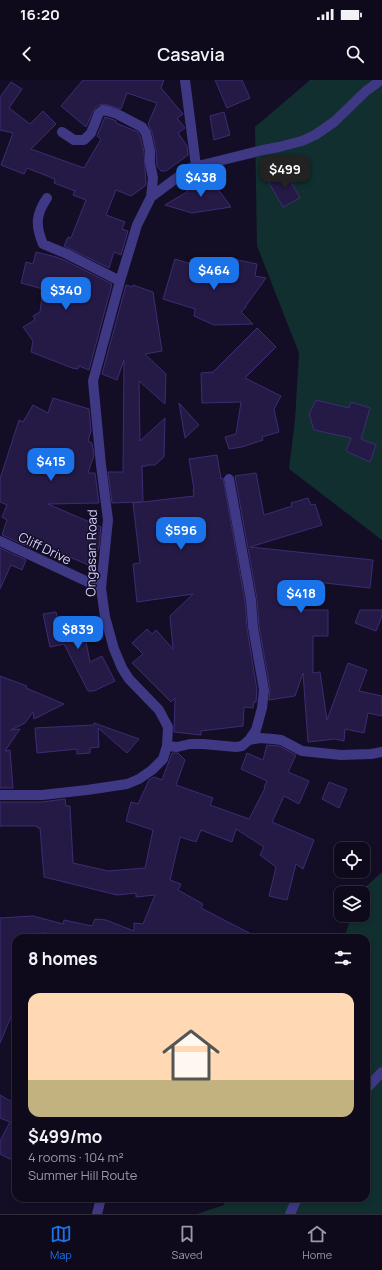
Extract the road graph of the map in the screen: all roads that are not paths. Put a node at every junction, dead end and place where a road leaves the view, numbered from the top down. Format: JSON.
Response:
{"nodes":[{"id":1,"x":186,"y":80,"type":"edge"},
{"id":2,"x":381,"y":80,"type":"edge"},
{"id":3,"x":62,"y":132,"type":"dead end"},
{"id":4,"x":196,"y":166,"type":"junction"},
{"id":5,"x":151,"y":197,"type":"junction"},
{"id":6,"x":47,"y":198,"type":"dead end"},
{"id":7,"x":120,"y":281,"type":"junction"},
{"id":8,"x":229,"y":478,"type":"dead end"},
{"id":9,"x":0,"y":541,"type":"edge"},
{"id":10,"x":101,"y":588,"type":"junction"},
{"id":11,"x":249,"y":740,"type":"junction"},
{"id":12,"x":167,"y":746,"type":"junction"},
{"id":13,"x":382,"y":752,"type":"edge"},
{"id":14,"x":0,"y":795,"type":"edge"},
{"id":15,"x":382,"y":1072,"type":"edge"},
{"id":16,"x":370,"y":1085,"type":"edge"},
{"id":17,"x":100,"y":1202,"type":"edge"},
{"id":18,"x":295,"y":1202,"type":"edge"},
{"id":19,"x":97,"y":1214,"type":"edge"},
{"id":20,"x":290,"y":1214,"type":"edge"}],
"edges":[{"from":1,"to":4,"type":"street"},
{"from":2,"to":4,"type":"street","name":"Ongasan Road"},
{"from":3,"to":5,"type":"street"},
{"from":4,"to":5,"type":"street","name":"Ongasan Road"},
{"from":5,"to":7,"type":"street","name":"Ongasan Road"},
{"from":6,"to":7,"type":"street"},
{"from":7,"to":10,"type":"street","name":"Ongasan Road"},
{"from":8,"to":11,"type":"street"},
{"from":9,"to":10,"type":"street","name":"Cliff Drive"},
{"from":10,"to":12,"type":"street","name":"Ongasan Road"},
{"from":11,"to":12,"type":"street"},
{"from":11,"to":13,"type":"street"},
{"from":12,"to":14,"type":"street","name":"Ongasan Road"},
{"from":15,"to":16,"type":"street"},
{"from":17,"to":19,"type":"street"},
{"from":18,"to":20,"type":"street"}]}
